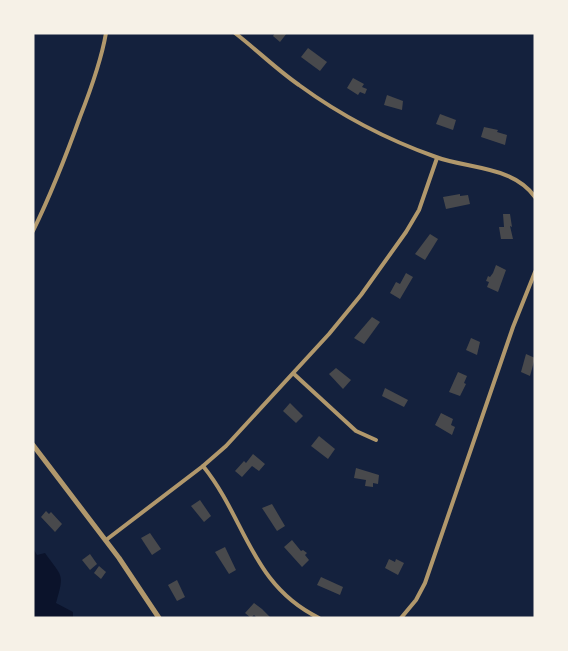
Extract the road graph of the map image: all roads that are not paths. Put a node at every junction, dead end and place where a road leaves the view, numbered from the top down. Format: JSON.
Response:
{"nodes":[{"id":1,"x":106,"y":33,"type":"edge"},
{"id":2,"x":235,"y":33,"type":"edge"},
{"id":3,"x":437,"y":158,"type":"junction"},
{"id":4,"x":535,"y":197,"type":"edge"},
{"id":5,"x":33,"y":231,"type":"edge"},
{"id":6,"x":535,"y":272,"type":"edge"},
{"id":7,"x":294,"y":374,"type":"junction"},
{"id":8,"x":376,"y":440,"type":"dead end"},
{"id":9,"x":33,"y":445,"type":"edge"},
{"id":10,"x":203,"y":466,"type":"junction"},
{"id":11,"x":106,"y":540,"type":"junction"},
{"id":12,"x":159,"y":618,"type":"edge"},
{"id":13,"x":319,"y":618,"type":"edge"},
{"id":14,"x":401,"y":618,"type":"edge"}],
"edges":[{"from":1,"to":5,"type":"street"},
{"from":2,"to":3,"type":"street"},
{"from":3,"to":4,"type":"street"},
{"from":3,"to":7,"type":"street"},
{"from":6,"to":14,"type":"street"},
{"from":7,"to":8,"type":"street"},
{"from":7,"to":10,"type":"street"},
{"from":9,"to":11,"type":"street"},
{"from":10,"to":11,"type":"street"},
{"from":10,"to":13,"type":"street"},
{"from":11,"to":12,"type":"street"}]}
